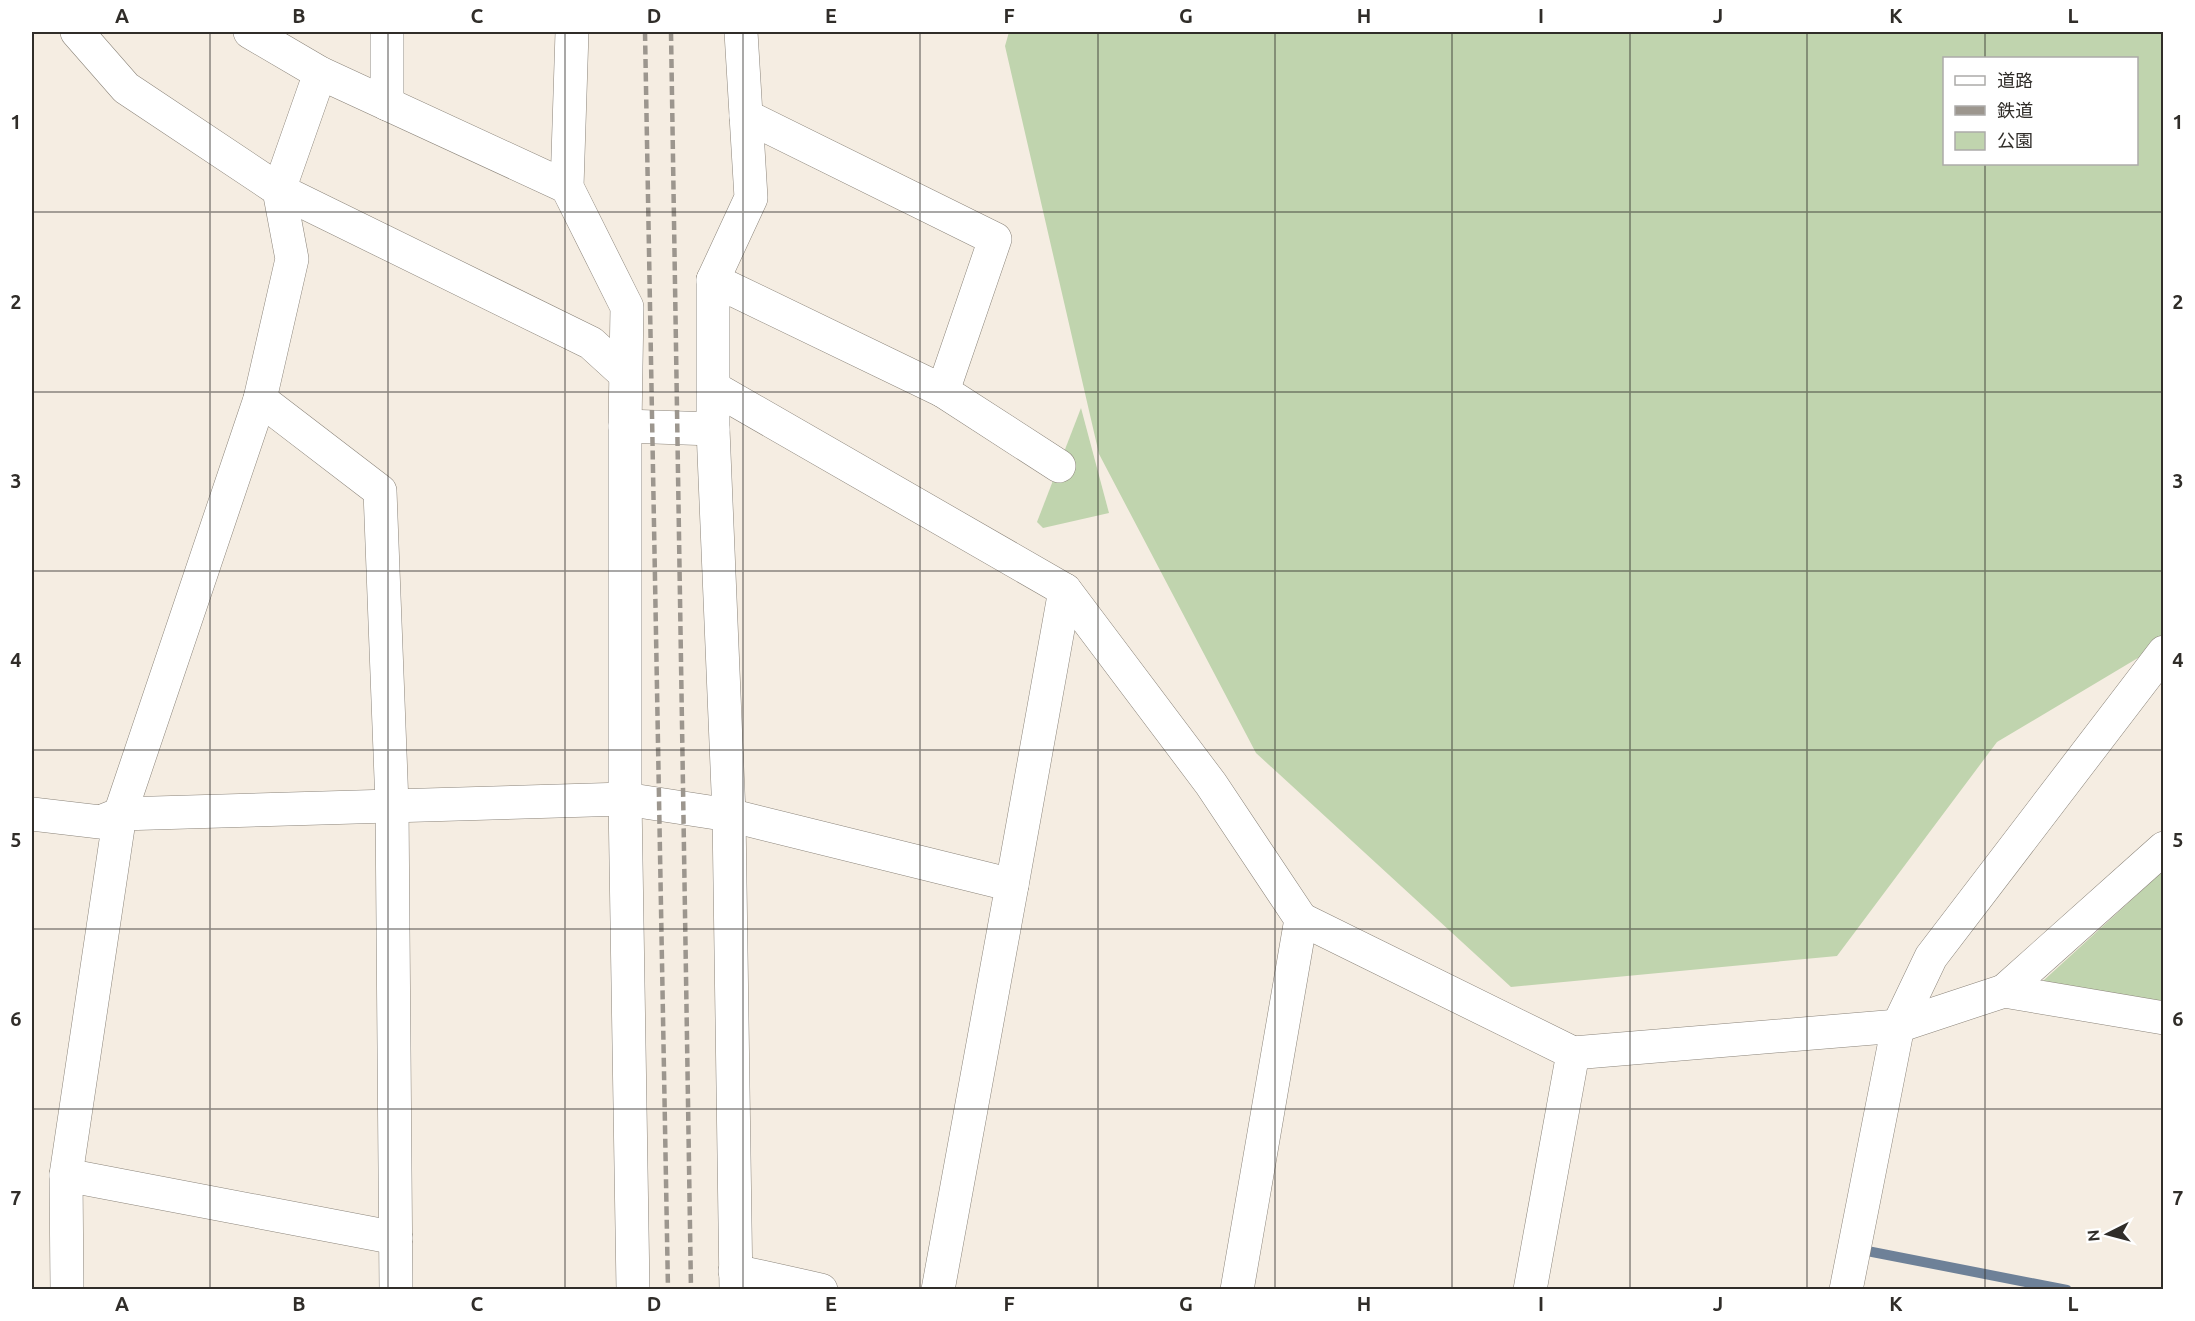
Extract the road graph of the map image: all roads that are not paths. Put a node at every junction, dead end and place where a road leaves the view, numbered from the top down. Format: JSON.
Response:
{"nodes":[{"id":1,"x":77,"y":32,"type":"edge"},
{"id":2,"x":250,"y":32,"type":"edge"},
{"id":3,"x":387,"y":32,"type":"edge"},
{"id":4,"x":572,"y":32,"type":"edge"},
{"id":5,"x":741,"y":32,"type":"edge"},
{"id":6,"x":320,"y":73,"type":"junction"},
{"id":7,"x":387,"y":104,"type":"junction"},
{"id":8,"x":746,"y":116,"type":"junction"},
{"id":9,"x":567,"y":187,"type":"junction"},
{"id":10,"x":279,"y":190,"type":"junction"},
{"id":11,"x":713,"y":280,"type":"junction"},
{"id":12,"x":625,"y":374,"type":"junction"},
{"id":13,"x":714,"y":388,"type":"junction"},
{"id":14,"x":943,"y":391,"type":"junction"},
{"id":15,"x":260,"y":399,"type":"junction"},
{"id":16,"x":625,"y":426,"type":"junction"},
{"id":17,"x":713,"y":429,"type":"junction"},
{"id":18,"x":1059,"y":466,"type":"dead end"},
{"id":19,"x":1065,"y":590,"type":"junction"},
{"id":20,"x":2163,"y":652,"type":"edge"},
{"id":21,"x":625,"y":799,"type":"junction"},
{"id":22,"x":392,"y":805,"type":"junction"},
{"id":23,"x":32,"y":814,"type":"edge"},
{"id":24,"x":120,"y":814,"type":"junction"},
{"id":25,"x":729,"y":815,"type":"junction"},
{"id":26,"x":2163,"y":848,"type":"edge"},
{"id":27,"x":1012,"y":885,"type":"junction"},
{"id":28,"x":1301,"y":919,"type":"junction"},
{"id":29,"x":2004,"y":991,"type":"junction"},
{"id":30,"x":2163,"y":1018,"type":"edge"},
{"id":31,"x":1898,"y":1026,"type":"junction"},
{"id":32,"x":1573,"y":1053,"type":"junction"},
{"id":33,"x":66,"y":1175,"type":"junction"},
{"id":34,"x":396,"y":1238,"type":"junction"},
{"id":35,"x":736,"y":1280,"type":"edge"},
{"id":36,"x":67,"y":1290,"type":"edge"},
{"id":37,"x":396,"y":1290,"type":"edge"},
{"id":38,"x":633,"y":1290,"type":"edge"},
{"id":39,"x":821,"y":1290,"type":"edge"},
{"id":40,"x":938,"y":1290,"type":"edge"},
{"id":41,"x":1237,"y":1290,"type":"edge"},
{"id":42,"x":1530,"y":1290,"type":"edge"},
{"id":43,"x":1846,"y":1290,"type":"edge"}],
"edges":[{"from":1,"to":10,"type":"street"},
{"from":2,"to":6,"type":"street"},
{"from":3,"to":7,"type":"street"},
{"from":4,"to":9,"type":"street"},
{"from":5,"to":8,"type":"street"},
{"from":6,"to":7,"type":"street"},
{"from":6,"to":10,"type":"street"},
{"from":7,"to":9,"type":"street"},
{"from":8,"to":11,"type":"street"},
{"from":8,"to":14,"type":"street"},
{"from":9,"to":12,"type":"street"},
{"from":10,"to":12,"type":"street"},
{"from":10,"to":15,"type":"street"},
{"from":11,"to":13,"type":"street"},
{"from":11,"to":14,"type":"street"},
{"from":12,"to":16,"type":"street"},
{"from":13,"to":17,"type":"street"},
{"from":13,"to":19,"type":"street"},
{"from":14,"to":18,"type":"street"},
{"from":15,"to":22,"type":"street"},
{"from":15,"to":24,"type":"street"},
{"from":16,"to":17,"type":"street"},
{"from":16,"to":21,"type":"street"},
{"from":17,"to":25,"type":"street"},
{"from":19,"to":27,"type":"street"},
{"from":19,"to":28,"type":"street"},
{"from":20,"to":31,"type":"street"},
{"from":21,"to":22,"type":"street"},
{"from":21,"to":25,"type":"street"},
{"from":21,"to":38,"type":"street"},
{"from":22,"to":24,"type":"street"},
{"from":22,"to":34,"type":"street"},
{"from":23,"to":24,"type":"street"},
{"from":24,"to":33,"type":"street"},
{"from":25,"to":27,"type":"street"},
{"from":25,"to":35,"type":"street"},
{"from":26,"to":29,"type":"street"},
{"from":27,"to":40,"type":"street"},
{"from":28,"to":32,"type":"street"},
{"from":28,"to":41,"type":"street"},
{"from":29,"to":30,"type":"street"},
{"from":29,"to":31,"type":"street"},
{"from":31,"to":32,"type":"street"},
{"from":31,"to":43,"type":"street"},
{"from":32,"to":42,"type":"street"},
{"from":33,"to":34,"type":"street"},
{"from":33,"to":36,"type":"street"},
{"from":34,"to":37,"type":"street"},
{"from":35,"to":39,"type":"street"}]}
